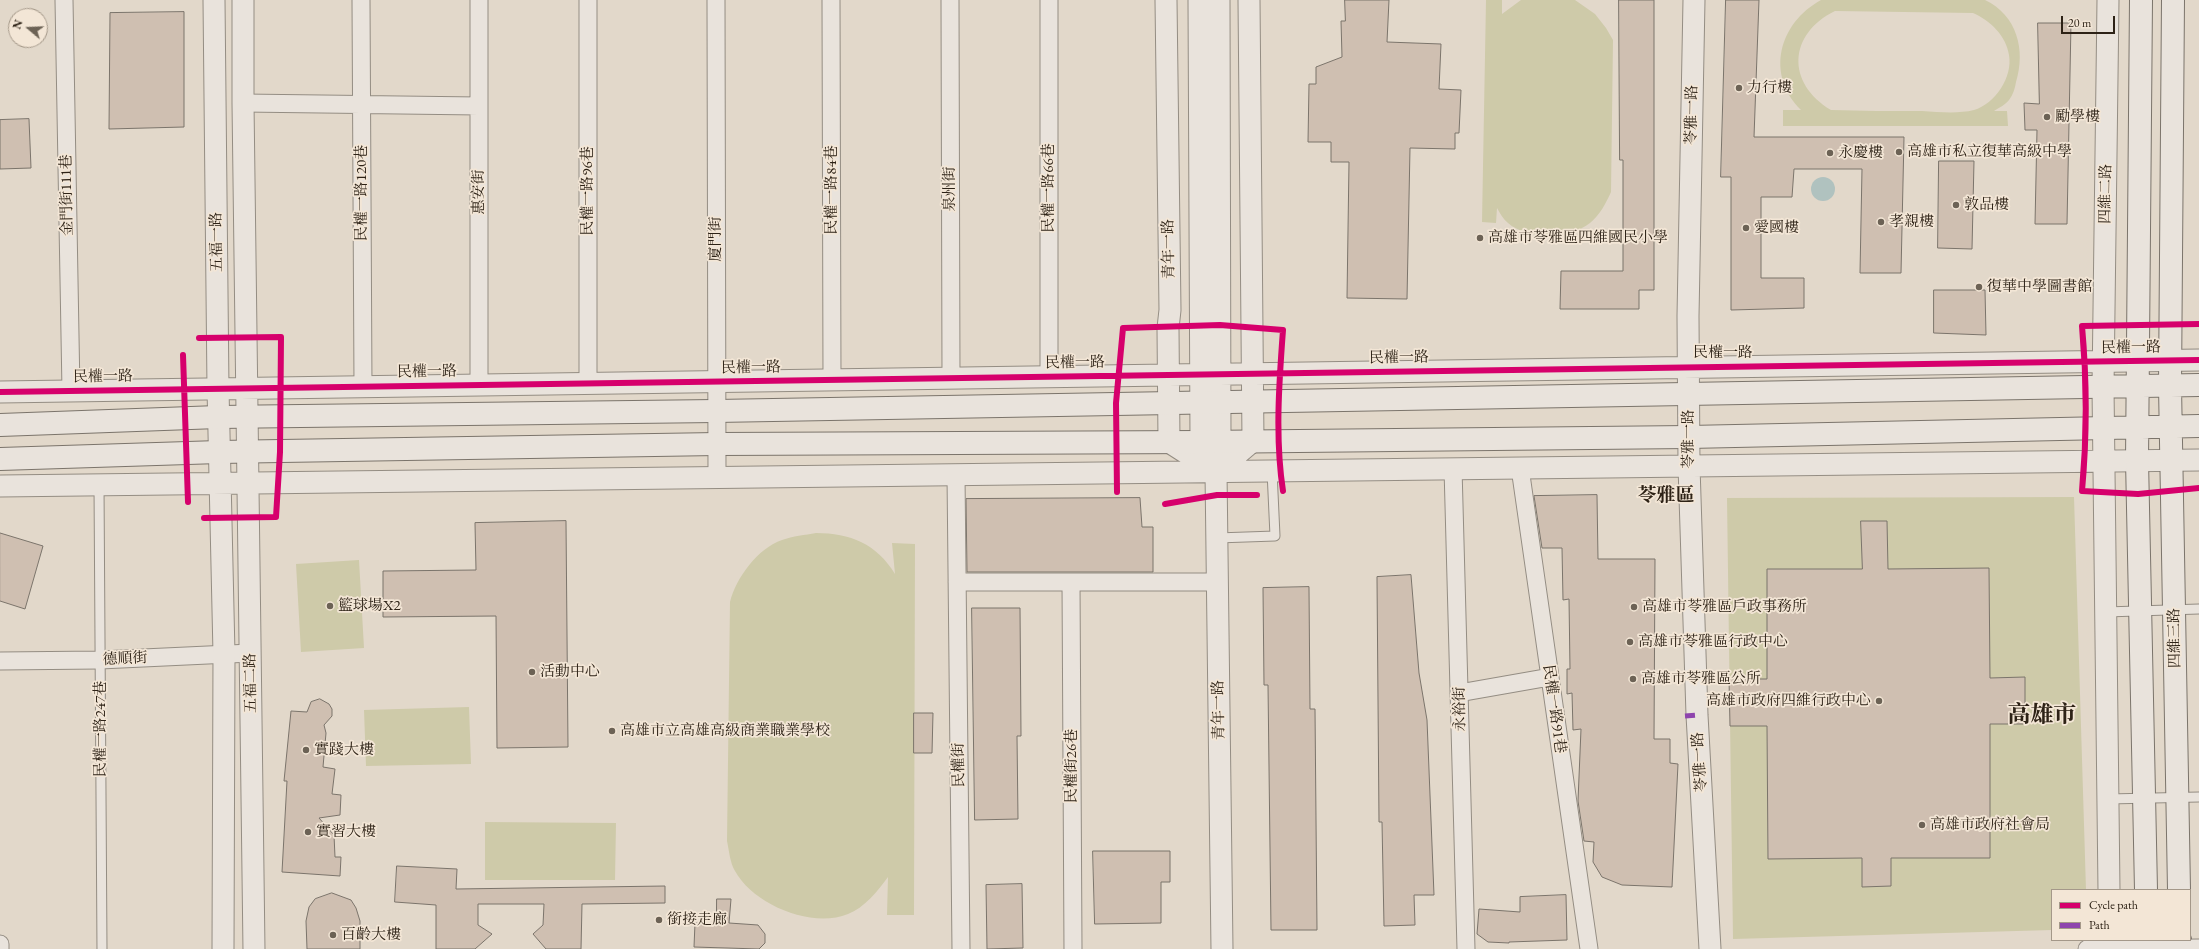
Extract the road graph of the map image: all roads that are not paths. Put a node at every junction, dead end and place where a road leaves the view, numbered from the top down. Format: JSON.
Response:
{"nodes":[{"id":1,"x":64,"y":0,"type":"edge"},
{"id":2,"x":214,"y":0,"type":"edge"},
{"id":3,"x":243,"y":0,"type":"edge"},
{"id":4,"x":361,"y":0,"type":"edge"},
{"id":5,"x":479,"y":0,"type":"edge"},
{"id":6,"x":588,"y":0,"type":"edge"},
{"id":7,"x":716,"y":0,"type":"edge"},
{"id":8,"x":831,"y":0,"type":"edge"},
{"id":9,"x":950,"y":0,"type":"edge"},
{"id":10,"x":1049,"y":0,"type":"edge"},
{"id":11,"x":1166,"y":0,"type":"edge"},
{"id":12,"x":1199,"y":0,"type":"edge"},
{"id":13,"x":1219,"y":0,"type":"edge"},
{"id":14,"x":1249,"y":0,"type":"edge"},
{"id":15,"x":1694,"y":0,"type":"edge"},
{"id":16,"x":2108,"y":0,"type":"edge"},
{"id":17,"x":2141,"y":0,"type":"edge"},
{"id":18,"x":2174,"y":0,"type":"edge"},
{"id":19,"x":243,"y":103,"type":"junction"},
{"id":20,"x":361,"y":104,"type":"junction"},
{"id":21,"x":479,"y":106,"type":"junction"},
{"id":22,"x":1250,"y":115,"type":"junction"},
{"id":23,"x":1167,"y":116,"type":"junction"},
{"id":24,"x":1210,"y":116,"type":"junction"},
{"id":25,"x":2137,"y":360,"type":"junction"},
{"id":26,"x":2171,"y":360,"type":"junction"},
{"id":27,"x":2199,"y":360,"type":"edge"},
{"id":28,"x":2104,"y":361,"type":"junction"},
{"id":29,"x":1688,"y":366,"type":"junction"},
{"id":30,"x":1210,"y":374,"type":"junction"},
{"id":31,"x":1252,"y":374,"type":"junction"},
{"id":32,"x":1168,"y":375,"type":"junction"},
{"id":33,"x":1049,"y":376,"type":"junction"},
{"id":34,"x":951,"y":378,"type":"junction"},
{"id":35,"x":832,"y":380,"type":"junction"},
{"id":36,"x":716,"y":381,"type":"junction"},
{"id":37,"x":588,"y":383,"type":"junction"},
{"id":38,"x":479,"y":385,"type":"junction"},
{"id":39,"x":2199,"y":385,"type":"edge"},
{"id":40,"x":363,"y":386,"type":"junction"},
{"id":41,"x":2137,"y":386,"type":"junction"},
{"id":42,"x":2170,"y":386,"type":"junction"},
{"id":43,"x":2103,"y":387,"type":"junction"},
{"id":44,"x":218,"y":388,"type":"junction"},
{"id":45,"x":247,"y":388,"type":"junction"},
{"id":46,"x":71,"y":391,"type":"junction"},
{"id":47,"x":0,"y":392,"type":"edge"},
{"id":48,"x":1689,"y":393,"type":"junction"},
{"id":49,"x":1252,"y":401,"type":"junction"},
{"id":50,"x":1168,"y":402,"type":"junction"},
{"id":51,"x":1211,"y":402,"type":"junction"},
{"id":52,"x":716,"y":411,"type":"junction"},
{"id":53,"x":248,"y":416,"type":"junction"},
{"id":54,"x":218,"y":417,"type":"junction"},
{"id":55,"x":0,"y":425,"type":"edge"},
{"id":56,"x":2199,"y":426,"type":"edge"},
{"id":57,"x":2171,"y":427,"type":"junction"},
{"id":58,"x":2138,"y":428,"type":"junction"},
{"id":59,"x":2104,"y":429,"type":"junction"},
{"id":60,"x":1689,"y":437,"type":"junction"},
{"id":61,"x":1169,"y":442,"type":"junction"},
{"id":62,"x":1211,"y":442,"type":"junction"},
{"id":63,"x":1253,"y":442,"type":"junction"},
{"id":64,"x":717,"y":444,"type":"junction"},
{"id":65,"x":219,"y":452,"type":"junction"},
{"id":66,"x":248,"y":452,"type":"junction"},
{"id":67,"x":0,"y":459,"type":"edge"},
{"id":68,"x":2137,"y":460,"type":"junction"},
{"id":69,"x":2171,"y":460,"type":"junction"},
{"id":70,"x":2199,"y":460,"type":"edge"},
{"id":71,"x":2104,"y":461,"type":"junction"},
{"id":72,"x":1689,"y":466,"type":"junction"},
{"id":73,"x":1453,"y":468,"type":"junction"},
{"id":74,"x":1520,"y":468,"type":"junction"},
{"id":75,"x":1272,"y":471,"type":"junction"},
{"id":76,"x":1216,"y":472,"type":"junction"},
{"id":77,"x":956,"y":475,"type":"junction"},
{"id":78,"x":717,"y":478,"type":"junction"},
{"id":79,"x":249,"y":483,"type":"junction"},
{"id":80,"x":220,"y":484,"type":"junction"},
{"id":81,"x":99,"y":485,"type":"junction"},
{"id":82,"x":0,"y":486,"type":"edge"},
{"id":83,"x":1217,"y":538,"type":"junction"},
{"id":84,"x":957,"y":582,"type":"junction"},
{"id":85,"x":1071,"y":582,"type":"junction"},
{"id":86,"x":1218,"y":582,"type":"junction"},
{"id":87,"x":2199,"y":609,"type":"edge"},
{"id":88,"x":2174,"y":610,"type":"junction"},
{"id":89,"x":2140,"y":611,"type":"junction"},
{"id":90,"x":2106,"y":612,"type":"junction"},
{"id":91,"x":250,"y":653,"type":"junction"},
{"id":92,"x":224,"y":654,"type":"junction"},
{"id":93,"x":100,"y":660,"type":"junction"},
{"id":94,"x":0,"y":661,"type":"edge"},
{"id":95,"x":1550,"y":677,"type":"junction"},
{"id":96,"x":1459,"y":693,"type":"junction"},
{"id":97,"x":2177,"y":797,"type":"junction"},
{"id":98,"x":2199,"y":797,"type":"edge"},
{"id":99,"x":2144,"y":798,"type":"junction"},
{"id":100,"x":2108,"y":799,"type":"junction"},
{"id":101,"x":2109,"y":889,"type":"edge"},
{"id":102,"x":2146,"y":889,"type":"edge"},
{"id":103,"x":2179,"y":889,"type":"edge"},
{"id":104,"x":0,"y":944,"type":"edge"},
{"id":105,"x":2147,"y":946,"type":"edge"},
{"id":106,"x":2185,"y":946,"type":"edge"},
{"id":107,"x":0,"y":949,"type":"edge"},
{"id":108,"x":102,"y":949,"type":"edge"},
{"id":109,"x":223,"y":949,"type":"edge"},
{"id":110,"x":254,"y":949,"type":"edge"},
{"id":111,"x":961,"y":949,"type":"edge"},
{"id":112,"x":1073,"y":949,"type":"edge"},
{"id":113,"x":1222,"y":949,"type":"edge"},
{"id":114,"x":1466,"y":949,"type":"edge"},
{"id":115,"x":1589,"y":949,"type":"edge"},
{"id":116,"x":1710,"y":949,"type":"edge"},
{"id":117,"x":2087,"y":949,"type":"edge"},
{"id":118,"x":2103,"y":949,"type":"edge"},
{"id":119,"x":2117,"y":949,"type":"edge"}],
"edges":[{"from":1,"to":46,"type":"street","name":"金門街111巷"},
{"from":2,"to":44,"type":"street","name":"五福一路"},
{"from":3,"to":19,"type":"street","name":"五福一路"},
{"from":4,"to":20,"type":"street","name":"民權一路120巷"},
{"from":5,"to":21,"type":"street","name":"惠安街"},
{"from":6,"to":37,"type":"street","name":"民權一路96巷"},
{"from":7,"to":36,"type":"street","name":"廈門街"},
{"from":8,"to":35,"type":"street","name":"民權一路84巷"},
{"from":9,"to":34,"type":"street","name":"泉州街"},
{"from":10,"to":33,"type":"street","name":"民權一路66巷"},
{"from":11,"to":23,"type":"street","name":"青年一路"},
{"from":12,"to":24,"type":"street","name":"青年一路"},
{"from":13,"to":24,"type":"street","name":"青年一路"},
{"from":14,"to":22,"type":"street"},
{"from":15,"to":29,"type":"street","name":"苓雅一路"},
{"from":16,"to":28,"type":"street","name":"四維二路"},
{"from":17,"to":25,"type":"main road"},
{"from":18,"to":26,"type":"main road"},
{"from":19,"to":20,"type":"street"},
{"from":19,"to":45,"type":"street","name":"五福一路"},
{"from":20,"to":21,"type":"street"},
{"from":20,"to":40,"type":"street","name":"民權一路120巷"},
{"from":21,"to":38,"type":"street","name":"惠安街"},
{"from":22,"to":24,"type":"street"},
{"from":22,"to":31,"type":"street"},
{"from":23,"to":24,"type":"street"},
{"from":23,"to":32,"type":"street","name":"青年一路"},
{"from":24,"to":30,"type":"street","name":"青年一路"},
{"from":25,"to":26,"type":"street","name":"民權一路"},
{"from":25,"to":28,"type":"street","name":"民權一路"},
{"from":25,"to":41,"type":"main road"},
{"from":26,"to":27,"type":"street","name":"民權一路"},
{"from":26,"to":42,"type":"main road"},
{"from":28,"to":29,"type":"street","name":"民權一路"},
{"from":28,"to":43,"type":"street","name":"四維二路"},
{"from":29,"to":31,"type":"street","name":"民權一路"},
{"from":29,"to":48,"type":"street","name":"苓雅一路"},
{"from":30,"to":31,"type":"street","name":"民權一路"},
{"from":30,"to":32,"type":"street","name":"民權一路"},
{"from":30,"to":51,"type":"street","name":"青年一路"},
{"from":31,"to":49,"type":"street"},
{"from":32,"to":33,"type":"street","name":"民權一路"},
{"from":32,"to":50,"type":"street","name":"青年一路"},
{"from":33,"to":34,"type":"street","name":"民權一路"},
{"from":34,"to":35,"type":"street","name":"民權一路"},
{"from":35,"to":36,"type":"street","name":"民權一路"},
{"from":36,"to":37,"type":"street","name":"民權一路"},
{"from":36,"to":52,"type":"street","name":"廈門街"},
{"from":37,"to":38,"type":"street","name":"民權一路"},
{"from":38,"to":40,"type":"street","name":"民權一路"},
{"from":39,"to":42,"type":"main road"},
{"from":40,"to":45,"type":"street","name":"民權一路"},
{"from":41,"to":42,"type":"main road"},
{"from":41,"to":43,"type":"main road"},
{"from":41,"to":58,"type":"main road"},
{"from":42,"to":57,"type":"main road","name":"四維三路"},
{"from":43,"to":48,"type":"main road"},
{"from":43,"to":59,"type":"street"},
{"from":44,"to":45,"type":"street","name":"民權一路"},
{"from":44,"to":46,"type":"street","name":"民權一路"},
{"from":44,"to":54,"type":"street","name":"五福一路"},
{"from":45,"to":53,"type":"street","name":"五福一路"},
{"from":46,"to":47,"type":"street","name":"民權一路"},
{"from":48,"to":49,"type":"main road"},
{"from":48,"to":60,"type":"street","name":"苓雅一路"},
{"from":49,"to":51,"type":"main road"},
{"from":49,"to":63,"type":"street"},
{"from":50,"to":51,"type":"main road"},
{"from":50,"to":52,"type":"main road"},
{"from":50,"to":61,"type":"street","name":"青年一路"},
{"from":51,"to":62,"type":"street","name":"青年一路"},
{"from":52,"to":53,"type":"main road"},
{"from":52,"to":64,"type":"street","name":"廈門街"},
{"from":53,"to":54,"type":"main road"},
{"from":53,"to":66,"type":"street","name":"五福二路"},
{"from":54,"to":55,"type":"main road"},
{"from":54,"to":65,"type":"street","name":"五福一路"},
{"from":56,"to":57,"type":"main road"},
{"from":57,"to":58,"type":"main road"},
{"from":57,"to":69,"type":"main road","name":"四維三路"},
{"from":58,"to":59,"type":"main road"},
{"from":58,"to":68,"type":"main road"},
{"from":59,"to":60,"type":"main road"},
{"from":59,"to":71,"type":"street"},
{"from":60,"to":63,"type":"main road"},
{"from":60,"to":72,"type":"street","name":"苓雅一路"},
{"from":61,"to":62,"type":"main road"},
{"from":61,"to":64,"type":"main road"},
{"from":61,"to":76,"type":"street"},
{"from":62,"to":63,"type":"main road"},
{"from":62,"to":76,"type":"street","name":"青年一路"},
{"from":63,"to":76,"type":"street"},
{"from":64,"to":66,"type":"main road"},
{"from":64,"to":78,"type":"street","name":"廈門街"},
{"from":65,"to":66,"type":"main road"},
{"from":65,"to":67,"type":"main road"},
{"from":65,"to":80,"type":"street","name":"五福一路"},
{"from":66,"to":79,"type":"street","name":"五福二路"},
{"from":68,"to":69,"type":"street"},
{"from":68,"to":71,"type":"street"},
{"from":68,"to":89,"type":"main road"},
{"from":69,"to":70,"type":"street"},
{"from":69,"to":88,"type":"main road","name":"四維三路"},
{"from":71,"to":72,"type":"street"},
{"from":71,"to":90,"type":"street"},
{"from":72,"to":74,"type":"street"},
{"from":72,"to":116,"type":"street","name":"苓雅一路"},
{"from":73,"to":74,"type":"street"},
{"from":73,"to":75,"type":"street"},
{"from":73,"to":96,"type":"street","name":"永裕街"},
{"from":74,"to":95,"type":"street","name":"民權一路91巷"},
{"from":75,"to":76,"type":"street"},
{"from":75,"to":83,"type":"lane"},
{"from":76,"to":77,"type":"street"},
{"from":76,"to":83,"type":"street","name":"青年一路"},
{"from":77,"to":78,"type":"street"},
{"from":77,"to":84,"type":"street","name":"民權街"},
{"from":78,"to":79,"type":"street"},
{"from":79,"to":80,"type":"street"},
{"from":79,"to":91,"type":"street","name":"五福二路"},
{"from":80,"to":81,"type":"street"},
{"from":80,"to":92,"type":"street","name":"五福二路"},
{"from":81,"to":82,"type":"street"},
{"from":81,"to":93,"type":"lane","name":"民權一路247巷"},
{"from":83,"to":86,"type":"street","name":"青年一路"},
{"from":84,"to":85,"type":"street"},
{"from":84,"to":111,"type":"street","name":"民權街"},
{"from":85,"to":86,"type":"street"},
{"from":85,"to":112,"type":"street","name":"民權街26巷"},
{"from":86,"to":113,"type":"street","name":"青年一路"},
{"from":87,"to":88,"type":"lane"},
{"from":88,"to":89,"type":"lane"},
{"from":88,"to":97,"type":"main road","name":"四維三路"},
{"from":89,"to":90,"type":"lane"},
{"from":89,"to":99,"type":"main road"},
{"from":90,"to":100,"type":"street"},
{"from":91,"to":92,"type":"street","name":"德順街"},
{"from":91,"to":110,"type":"street","name":"五福二路"},
{"from":92,"to":93,"type":"street","name":"德順街"},
{"from":92,"to":109,"type":"street","name":"五福二路"},
{"from":93,"to":94,"type":"street","name":"德順街"},
{"from":93,"to":108,"type":"lane","name":"民權一路247巷"},
{"from":95,"to":96,"type":"street"},
{"from":95,"to":115,"type":"street","name":"民權一路91巷"},
{"from":96,"to":114,"type":"street","name":"永裕街"},
{"from":97,"to":98,"type":"lane"},
{"from":97,"to":99,"type":"lane"},
{"from":97,"to":103,"type":"main road","name":"四維三路"},
{"from":99,"to":100,"type":"lane"},
{"from":99,"to":102,"type":"main road"},
{"from":100,"to":101,"type":"street"},
{"from":104,"to":107,"type":"street"},
{"from":105,"to":106,"type":"street"},
{"from":105,"to":119,"type":"street"},
{"from":117,"to":118,"type":"street"}]}
